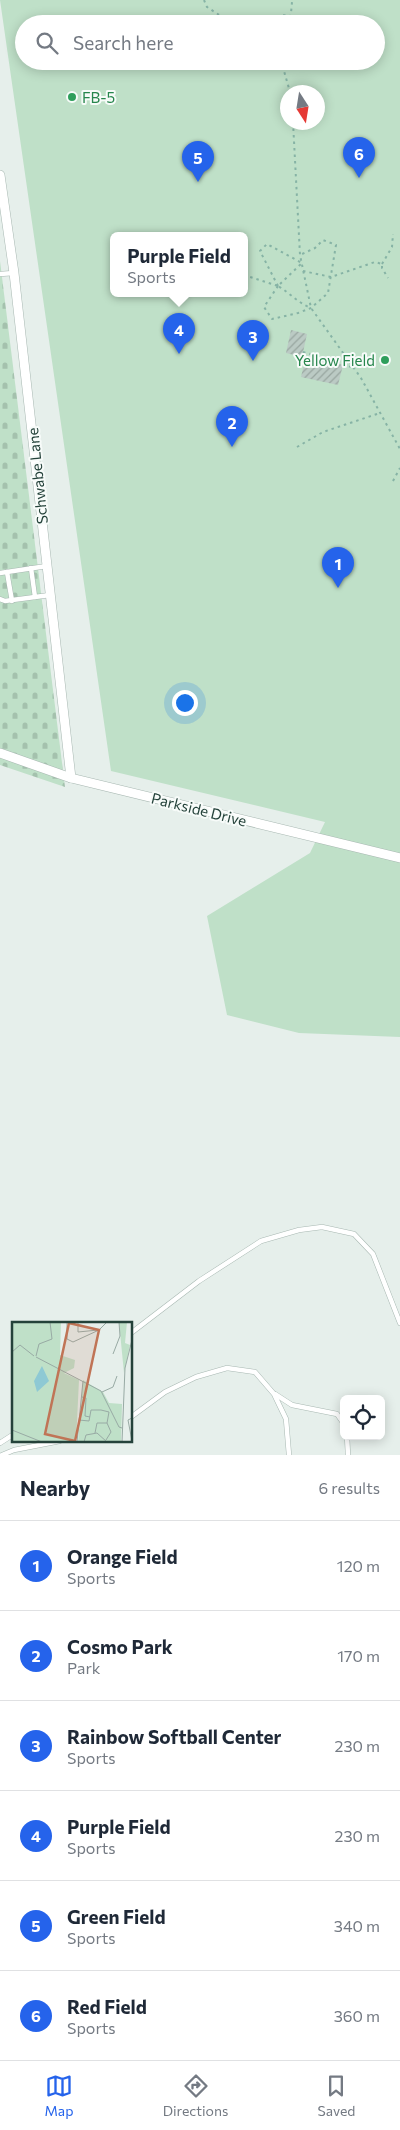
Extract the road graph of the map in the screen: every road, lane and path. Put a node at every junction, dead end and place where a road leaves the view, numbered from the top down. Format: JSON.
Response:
{"nodes":[{"id":1,"x":204,"y":0,"type":"edge"},
{"id":2,"x":292,"y":2,"type":"dead end"},
{"id":3,"x":219,"y":15,"type":"edge"},
{"id":4,"x":291,"y":15,"type":"edge"},
{"id":5,"x":283,"y":70,"type":"edge"},
{"id":6,"x":288,"y":85,"type":"edge"},
{"id":7,"x":293,"y":130,"type":"edge"},
{"id":8,"x":0,"y":175,"type":"edge"},
{"id":9,"x":393,"y":234,"type":"dead end"},
{"id":10,"x":300,"y":255,"type":"junction"},
{"id":11,"x":302,"y":263,"type":"junction"},
{"id":12,"x":382,"y":264,"type":"junction"},
{"id":13,"x":303,"y":271,"type":"junction"},
{"id":14,"x":14,"y":273,"type":"junction"},
{"id":15,"x":0,"y":274,"type":"edge"},
{"id":16,"x":248,"y":276,"type":"edge"},
{"id":17,"x":331,"y":278,"type":"junction"},
{"id":18,"x":388,"y":278,"type":"dead end"},
{"id":19,"x":278,"y":286,"type":"junction"},
{"id":20,"x":311,"y":308,"type":"junction"},
{"id":21,"x":303,"y":352,"type":"dead end"},
{"id":22,"x":354,"y":368,"type":"junction"},
{"id":23,"x":380,"y":413,"type":"junction"},
{"id":24,"x":297,"y":447,"type":"dead end"},
{"id":25,"x":400,"y":449,"type":"edge"},
{"id":26,"x":400,"y":468,"type":"edge"},
{"id":27,"x":393,"y":481,"type":"dead end"},
{"id":28,"x":47,"y":566,"type":"junction"},
{"id":29,"x":31,"y":568,"type":"junction"},
{"id":30,"x":7,"y":572,"type":"junction"},
{"id":31,"x":0,"y":573,"type":"edge"},
{"id":32,"x":50,"y":595,"type":"junction"},
{"id":33,"x":35,"y":597,"type":"junction"},
{"id":34,"x":0,"y":599,"type":"edge"},
{"id":35,"x":12,"y":600,"type":"junction"},
{"id":36,"x":0,"y":753,"type":"edge"},
{"id":37,"x":71,"y":778,"type":"junction"},
{"id":38,"x":400,"y":858,"type":"edge"},
{"id":39,"x":400,"y":1323,"type":"edge"},
{"id":40,"x":132,"y":1332,"type":"edge"},
{"id":41,"x":274,"y":1394,"type":"junction"},
{"id":42,"x":132,"y":1416,"type":"edge"},
{"id":43,"x":340,"y":1418,"type":"edge"},
{"id":44,"x":12,"y":1435,"type":"edge"},
{"id":45,"x":347,"y":1440,"type":"edge"},
{"id":46,"x":55,"y":1442,"type":"edge"},
{"id":47,"x":0,"y":1443,"type":"edge"},
{"id":48,"x":2,"y":1455,"type":"edge"},
{"id":49,"x":289,"y":1455,"type":"edge"},
{"id":50,"x":348,"y":1455,"type":"edge"}],
"edges":[{"from":1,"to":3,"type":"path"},
{"from":2,"to":4,"type":"path"},
{"from":5,"to":6,"type":"path"},
{"from":7,"to":10,"type":"path"},
{"from":8,"to":14,"type":"street","name":"Schwabe Lane"},
{"from":9,"to":12,"type":"path"},
{"from":10,"to":11,"type":"path"},
{"from":10,"to":17,"type":"path"},
{"from":11,"to":13,"type":"path"},
{"from":11,"to":19,"type":"path"},
{"from":11,"to":19,"type":"path"},
{"from":12,"to":17,"type":"path"},
{"from":12,"to":18,"type":"path"},
{"from":13,"to":17,"type":"path"},
{"from":13,"to":20,"type":"path"},
{"from":14,"to":15,"type":"lane"},
{"from":14,"to":28,"type":"street","name":"Schwabe Lane"},
{"from":16,"to":19,"type":"path"},
{"from":17,"to":20,"type":"path"},
{"from":19,"to":20,"type":"path"},
{"from":19,"to":20,"type":"path"},
{"from":20,"to":22,"type":"path"},
{"from":21,"to":22,"type":"path"},
{"from":22,"to":23,"type":"path"},
{"from":23,"to":24,"type":"path"},
{"from":23,"to":25,"type":"path"},
{"from":26,"to":27,"type":"path"},
{"from":28,"to":29,"type":"lane"},
{"from":28,"to":32,"type":"street","name":"Schwabe Lane"},
{"from":29,"to":30,"type":"lane"},
{"from":29,"to":33,"type":"lane"},
{"from":30,"to":31,"type":"lane"},
{"from":30,"to":35,"type":"lane"},
{"from":32,"to":33,"type":"lane"},
{"from":32,"to":37,"type":"street","name":"Schwabe Lane"},
{"from":33,"to":35,"type":"lane"},
{"from":34,"to":35,"type":"lane"},
{"from":36,"to":37,"type":"street","name":"Parkside Drive"},
{"from":37,"to":38,"type":"street","name":"Parkside Drive"},
{"from":39,"to":40,"type":"lane"},
{"from":41,"to":42,"type":"lane"},
{"from":41,"to":43,"type":"lane"},
{"from":41,"to":49,"type":"lane"},
{"from":44,"to":47,"type":"lane"},
{"from":45,"to":50,"type":"lane"},
{"from":46,"to":48,"type":"lane"}]}
